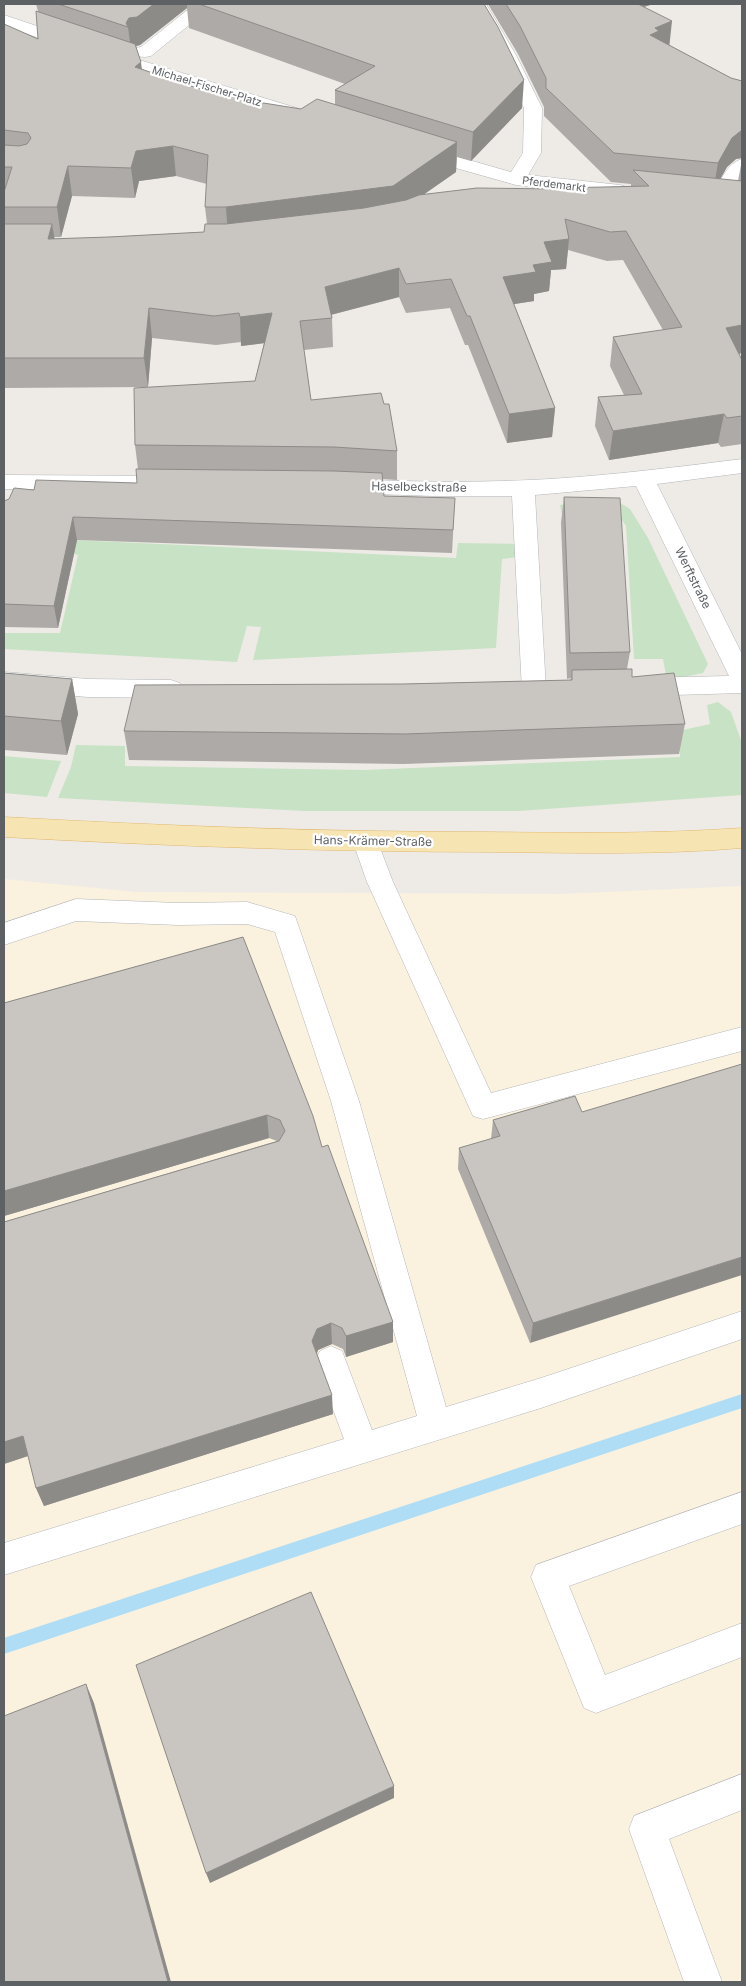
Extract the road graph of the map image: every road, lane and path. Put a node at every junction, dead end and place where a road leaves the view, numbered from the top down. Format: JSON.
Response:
{"nodes":[{"id":1,"x":206,"y":4,"type":"edge"},
{"id":2,"x":477,"y":4,"type":"edge"},
{"id":3,"x":9,"y":22,"type":"edge"},
{"id":4,"x":140,"y":52,"type":"edge"},
{"id":5,"x":310,"y":118,"type":"edge"},
{"id":6,"x":404,"y":148,"type":"edge"},
{"id":7,"x":742,"y":165,"type":"edge"},
{"id":8,"x":516,"y":179,"type":"junction"},
{"id":9,"x":490,"y":189,"type":"edge"},
{"id":10,"x":638,"y":193,"type":"edge"},
{"id":11,"x":742,"y":203,"type":"edge"},
{"id":12,"x":742,"y":466,"type":"edge"},
{"id":13,"x":643,"y":478,"type":"junction"},
{"id":14,"x":191,"y":484,"type":"edge"},
{"id":15,"x":325,"y":485,"type":"edge"},
{"id":16,"x":523,"y":488,"type":"junction"},
{"id":17,"x":10,"y":490,"type":"edge"},
{"id":18,"x":742,"y":678,"type":"edge"},
{"id":19,"x":4,"y":681,"type":"edge"},
{"id":20,"x":742,"y":684,"type":"edge"},
{"id":21,"x":618,"y":688,"type":"edge"},
{"id":22,"x":194,"y":690,"type":"edge"},
{"id":23,"x":560,"y":690,"type":"edge"},
{"id":24,"x":4,"y":827,"type":"edge"},
{"id":25,"x":742,"y":838,"type":"edge"},
{"id":26,"x":366,"y":842,"type":"junction"},
{"id":27,"x":4,"y":934,"type":"edge"},
{"id":28,"x":742,"y":1039,"type":"edge"},
{"id":29,"x":742,"y":1325,"type":"edge"},
{"id":30,"x":331,"y":1362,"type":"dead end"},
{"id":31,"x":435,"y":1425,"type":"junction"},
{"id":32,"x":363,"y":1448,"type":"junction"},
{"id":33,"x":742,"y":1508,"type":"edge"},
{"id":34,"x":4,"y":1559,"type":"edge"},
{"id":35,"x":742,"y":1640,"type":"edge"},
{"id":36,"x":742,"y":1792,"type":"edge"},
{"id":37,"x":703,"y":1982,"type":"edge"}],
"edges":[{"from":1,"to":4,"type":"street","name":"Michael-Fischer-Platz"},
{"from":2,"to":8,"type":"street"},
{"from":3,"to":5,"type":"street","name":"Michael-Fischer-Platz"},
{"from":6,"to":8,"type":"street"},
{"from":7,"to":11,"type":"street"},
{"from":8,"to":9,"type":"street"},
{"from":8,"to":10,"type":"street","name":"Pferdemarkt"},
{"from":12,"to":13,"type":"street","name":"Haselbeckstraße"},
{"from":13,"to":16,"type":"street","name":"Haselbeckstraße"},
{"from":13,"to":18,"type":"street","name":"Werftstraße"},
{"from":14,"to":17,"type":"street"},
{"from":15,"to":16,"type":"street","name":"Haselbeckstraße"},
{"from":16,"to":23,"type":"street"},
{"from":19,"to":22,"type":"street"},
{"from":20,"to":21,"type":"street"},
{"from":24,"to":26,"type":"main road","name":"Hans-Krämer-Straße"},
{"from":25,"to":26,"type":"main road","name":"Hans-Krämer-Straße"},
{"from":26,"to":28,"type":"street"},
{"from":27,"to":31,"type":"street"},
{"from":29,"to":31,"type":"street"},
{"from":30,"to":32,"type":"street"},
{"from":31,"to":32,"type":"street"},
{"from":32,"to":34,"type":"street"},
{"from":33,"to":35,"type":"street"},
{"from":36,"to":37,"type":"street"}]}
